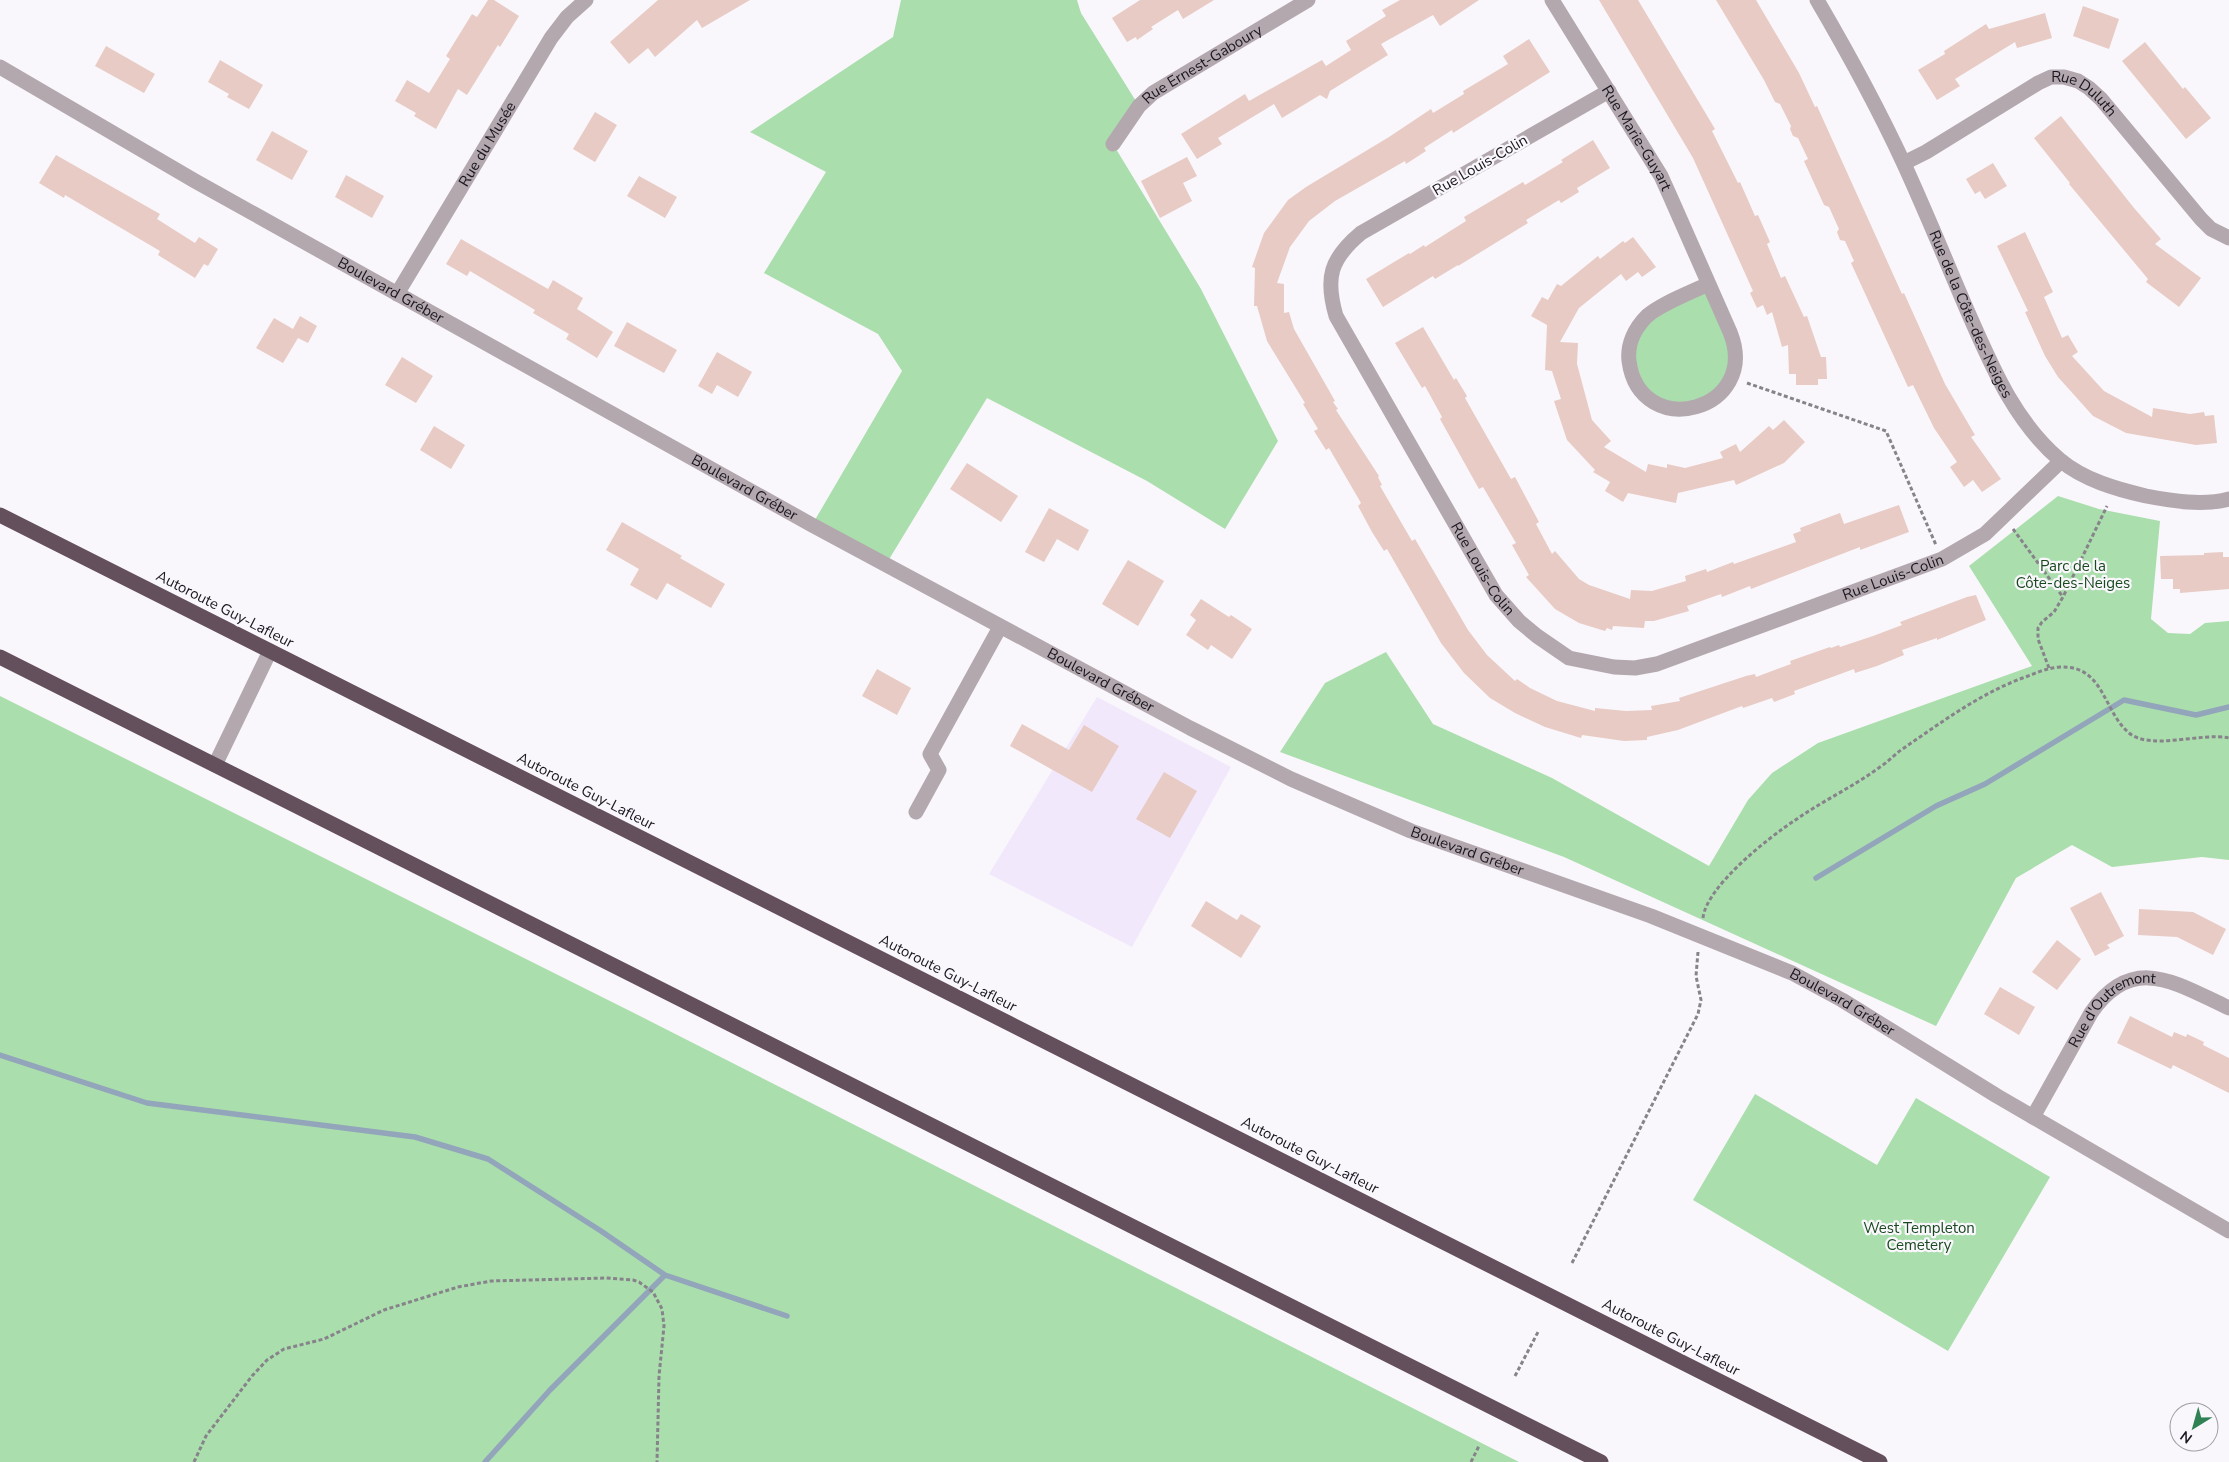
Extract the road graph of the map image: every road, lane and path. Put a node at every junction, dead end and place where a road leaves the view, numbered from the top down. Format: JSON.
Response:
{"nodes":[{"id":1,"x":586,"y":0,"type":"edge"},
{"id":2,"x":1308,"y":0,"type":"edge"},
{"id":3,"x":1552,"y":0,"type":"edge"},
{"id":4,"x":1817,"y":0,"type":"edge"},
{"id":5,"x":0,"y":68,"type":"edge"},
{"id":6,"x":1609,"y":91,"type":"junction"},
{"id":7,"x":1113,"y":144,"type":"dead end"},
{"id":8,"x":1904,"y":163,"type":"junction"},
{"id":9,"x":2229,"y":238,"type":"edge"},
{"id":10,"x":1708,"y":284,"type":"junction"},
{"id":11,"x":397,"y":294,"type":"junction"},
{"id":12,"x":1731,"y":378,"type":"junction"},
{"id":13,"x":2061,"y":461,"type":"junction"},
{"id":14,"x":2229,"y":499,"type":"edge"},
{"id":15,"x":2107,"y":506,"type":"dead end"},
{"id":16,"x":0,"y":515,"type":"edge"},
{"id":17,"x":2003,"y":516,"type":"junction"},
{"id":18,"x":1942,"y":559,"type":"junction"},
{"id":19,"x":2062,"y":597,"type":"junction"},
{"id":20,"x":1000,"y":627,"type":"junction"},
{"id":21,"x":270,"y":651,"type":"junction"},
{"id":22,"x":0,"y":657,"type":"edge"},
{"id":23,"x":2049,"y":668,"type":"junction"},
{"id":24,"x":2229,"y":738,"type":"edge"},
{"id":25,"x":215,"y":765,"type":"junction"},
{"id":26,"x":916,"y":812,"type":"dead end"},
{"id":27,"x":1703,"y":922,"type":"dead end"},
{"id":28,"x":1699,"y":946,"type":"dead end"},
{"id":29,"x":2229,"y":1008,"type":"edge"},
{"id":30,"x":2033,"y":1117,"type":"junction"},
{"id":31,"x":2229,"y":1231,"type":"edge"},
{"id":32,"x":1572,"y":1262,"type":"dead end"},
{"id":33,"x":1538,"y":1332,"type":"dead end"},
{"id":34,"x":1515,"y":1376,"type":"dead end"},
{"id":35,"x":1479,"y":1446,"type":"dead end"},
{"id":36,"x":194,"y":1462,"type":"edge"},
{"id":37,"x":657,"y":1462,"type":"edge"},
{"id":38,"x":1471,"y":1462,"type":"edge"},
{"id":39,"x":1600,"y":1462,"type":"edge"},
{"id":40,"x":1880,"y":1462,"type":"edge"}],
"edges":[{"from":1,"to":11,"type":"street","name":"Rue du Musée"},
{"from":2,"to":7,"type":"street","name":"Rue Ernest-Gaboury"},
{"from":3,"to":6,"type":"street","name":"Rue Marie-Guyart"},
{"from":4,"to":8,"type":"street","name":"Rue de la Côte-des-Neiges"},
{"from":5,"to":11,"type":"street","name":"Boulevard Gréber"},
{"from":6,"to":10,"type":"street","name":"Rue Marie-Guyart"},
{"from":6,"to":18,"type":"street","name":"Rue Louis-Colin"},
{"from":8,"to":9,"type":"street","name":"Rue Duluth"},
{"from":8,"to":13,"type":"street","name":"Rue de la Côte-des-Neiges"},
{"from":10,"to":12,"type":"street","name":"Rue Marie-Guyart"},
{"from":10,"to":12,"type":"street"},
{"from":11,"to":20,"type":"street","name":"Boulevard Gréber"},
{"from":12,"to":18,"type":"path"},
{"from":13,"to":14,"type":"street","name":"Rue de la Côte-des-Neiges"},
{"from":13,"to":17,"type":"street","name":"Rue Louis-Colin"},
{"from":15,"to":19,"type":"path"},
{"from":16,"to":21,"type":"highway","name":"Autoroute Guy-Lafleur"},
{"from":17,"to":18,"type":"street","name":"Rue Louis-Colin"},
{"from":17,"to":19,"type":"path"},
{"from":19,"to":23,"type":"path"},
{"from":20,"to":26,"type":"street"},
{"from":20,"to":30,"type":"street","name":"Boulevard Gréber"},
{"from":21,"to":25,"type":"street"},
{"from":21,"to":40,"type":"highway","name":"Autoroute Guy-Lafleur"},
{"from":22,"to":25,"type":"highway"},
{"from":23,"to":24,"type":"path"},
{"from":23,"to":27,"type":"path"},
{"from":25,"to":39,"type":"highway"},
{"from":28,"to":32,"type":"path"},
{"from":29,"to":30,"type":"street","name":"Rue d'Outremont"},
{"from":30,"to":31,"type":"street","name":"Boulevard Gréber"},
{"from":33,"to":34,"type":"path"},
{"from":35,"to":38,"type":"path"},
{"from":36,"to":37,"type":"path"}]}
